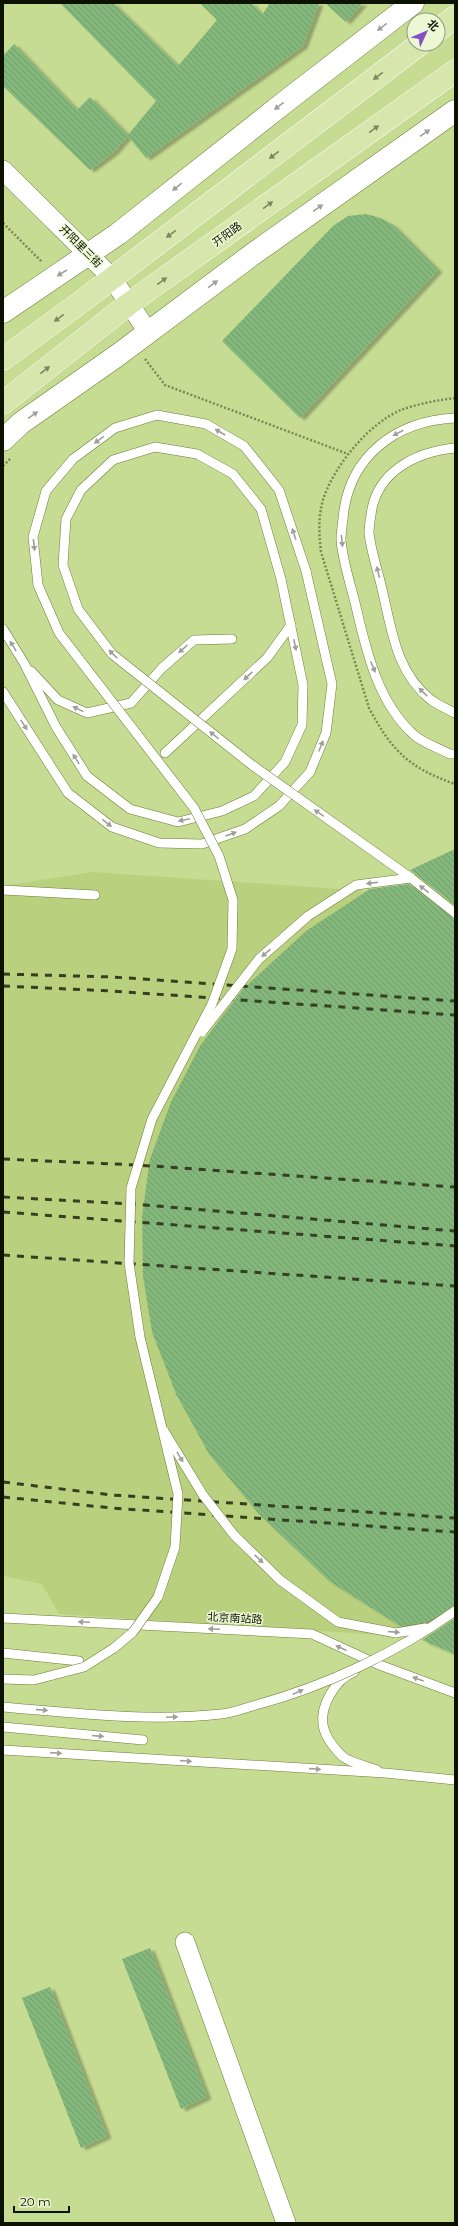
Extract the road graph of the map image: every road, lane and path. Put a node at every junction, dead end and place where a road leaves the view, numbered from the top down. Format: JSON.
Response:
{"nodes":[{"id":1,"x":413,"y":3,"type":"edge"},
{"id":2,"x":455,"y":17,"type":"edge"},
{"id":3,"x":446,"y":24,"type":"edge"},
{"id":4,"x":409,"y":52,"type":"edge"},
{"id":5,"x":455,"y":71,"type":"edge"},
{"id":6,"x":455,"y":111,"type":"edge"},
{"id":7,"x":3,"y":170,"type":"edge"},
{"id":8,"x":3,"y":223,"type":"edge"},
{"id":9,"x":90,"y":255,"type":"junction"},
{"id":10,"x":46,"y":265,"type":"dead end"},
{"id":11,"x":112,"y":278,"type":"junction"},
{"id":12,"x":130,"y":303,"type":"junction"},
{"id":13,"x":3,"y":312,"type":"edge"},
{"id":14,"x":148,"y":332,"type":"junction"},
{"id":15,"x":144,"y":357,"type":"dead end"},
{"id":16,"x":3,"y":359,"type":"edge"},
{"id":17,"x":3,"y":403,"type":"edge"},
{"id":18,"x":455,"y":418,"type":"edge"},
{"id":19,"x":3,"y":440,"type":"edge"},
{"id":20,"x":455,"y":448,"type":"edge"},
{"id":21,"x":348,"y":454,"type":"dead end"},
{"id":22,"x":291,"y":625,"type":"junction"},
{"id":23,"x":3,"y":629,"type":"edge"},
{"id":24,"x":232,"y":639,"type":"dead end"},
{"id":25,"x":24,"y":663,"type":"junction"},
{"id":26,"x":3,"y":692,"type":"edge"},
{"id":27,"x":455,"y":713,"type":"edge"},
{"id":28,"x":165,"y":753,"type":"dead end"},
{"id":29,"x":455,"y":754,"type":"edge"},
{"id":30,"x":411,"y":878,"type":"junction"},
{"id":31,"x":3,"y":890,"type":"edge"},
{"id":32,"x":95,"y":895,"type":"dead end"},
{"id":33,"x":455,"y":913,"type":"edge"},
{"id":34,"x":187,"y":1053,"type":"junction"},
{"id":35,"x":160,"y":1423,"type":"junction"},
{"id":36,"x":455,"y":1611,"type":"edge"},
{"id":37,"x":3,"y":1618,"type":"edge"},
{"id":38,"x":432,"y":1627,"type":"junction"},
{"id":39,"x":3,"y":1653,"type":"edge"},
{"id":40,"x":80,"y":1661,"type":"dead end"},
{"id":41,"x":377,"y":1664,"type":"junction"},
{"id":42,"x":3,"y":1679,"type":"edge"},
{"id":43,"x":455,"y":1693,"type":"edge"},
{"id":44,"x":3,"y":1707,"type":"edge"},
{"id":45,"x":3,"y":1727,"type":"edge"},
{"id":46,"x":143,"y":1740,"type":"dead end"},
{"id":47,"x":3,"y":1750,"type":"edge"},
{"id":48,"x":385,"y":1773,"type":"junction"},
{"id":49,"x":455,"y":1780,"type":"edge"},
{"id":50,"x":185,"y":1942,"type":"dead end"},
{"id":51,"x":286,"y":2223,"type":"edge"}],
"edges":[{"from":1,"to":9,"type":"street","one_way":true},
{"from":2,"to":3,"type":"main road"},
{"from":4,"to":11,"type":"main road","one_way":true},
{"from":12,"to":5,"type":"main road","name":"开阳路","one_way":true},
{"from":14,"to":6,"type":"street","one_way":true},
{"from":7,"to":9,"type":"street","name":"开阳里三街"},
{"from":8,"to":10,"type":"path"},
{"from":9,"to":11,"type":"street","name":"开阳里三街"},
{"from":9,"to":13,"type":"street","one_way":true},
{"from":11,"to":12,"type":"street","name":"开阳里三街"},
{"from":11,"to":16,"type":"main road","one_way":true},
{"from":12,"to":14,"type":"street","name":"开阳里三街"},
{"from":17,"to":12,"type":"main road","name":"开阳路","one_way":true},
{"from":19,"to":14,"type":"street","one_way":true},
{"from":15,"to":21,"type":"path"},
{"from":18,"to":29,"type":"lane","one_way":true},
{"from":27,"to":20,"type":"lane","one_way":true},
{"from":22,"to":25,"type":"lane","one_way":true},
{"from":22,"to":28,"type":"lane","one_way":true},
{"from":30,"to":22,"type":"lane","one_way":true,"bridge":true},
{"from":25,"to":23,"type":"lane","one_way":true},
{"from":24,"to":25,"type":"lane","one_way":true},
{"from":26,"to":34,"type":"lane","one_way":true,"bridge":true},
{"from":33,"to":30,"type":"lane","one_way":true,"bridge":true},
{"from":30,"to":34,"type":"lane","one_way":true,"bridge":true},
{"from":31,"to":32,"type":"lane"},
{"from":34,"to":35,"type":"lane","bridge":true},
{"from":35,"to":38,"type":"lane","one_way":true,"bridge":true},
{"from":35,"to":42,"type":"lane","bridge":true},
{"from":36,"to":38,"type":"lane","bridge":true},
{"from":41,"to":37,"type":"lane","name":"北京南站路","one_way":true},
{"from":44,"to":38,"type":"lane","one_way":true,"bridge":true},
{"from":39,"to":40,"type":"lane"},
{"from":43,"to":41,"type":"lane","name":"北京南站路","one_way":true},
{"from":41,"to":48,"type":"lane"},
{"from":45,"to":46,"type":"lane","one_way":true},
{"from":47,"to":48,"type":"lane","one_way":true},
{"from":48,"to":49,"type":"lane"},
{"from":50,"to":51,"type":"street"}]}
